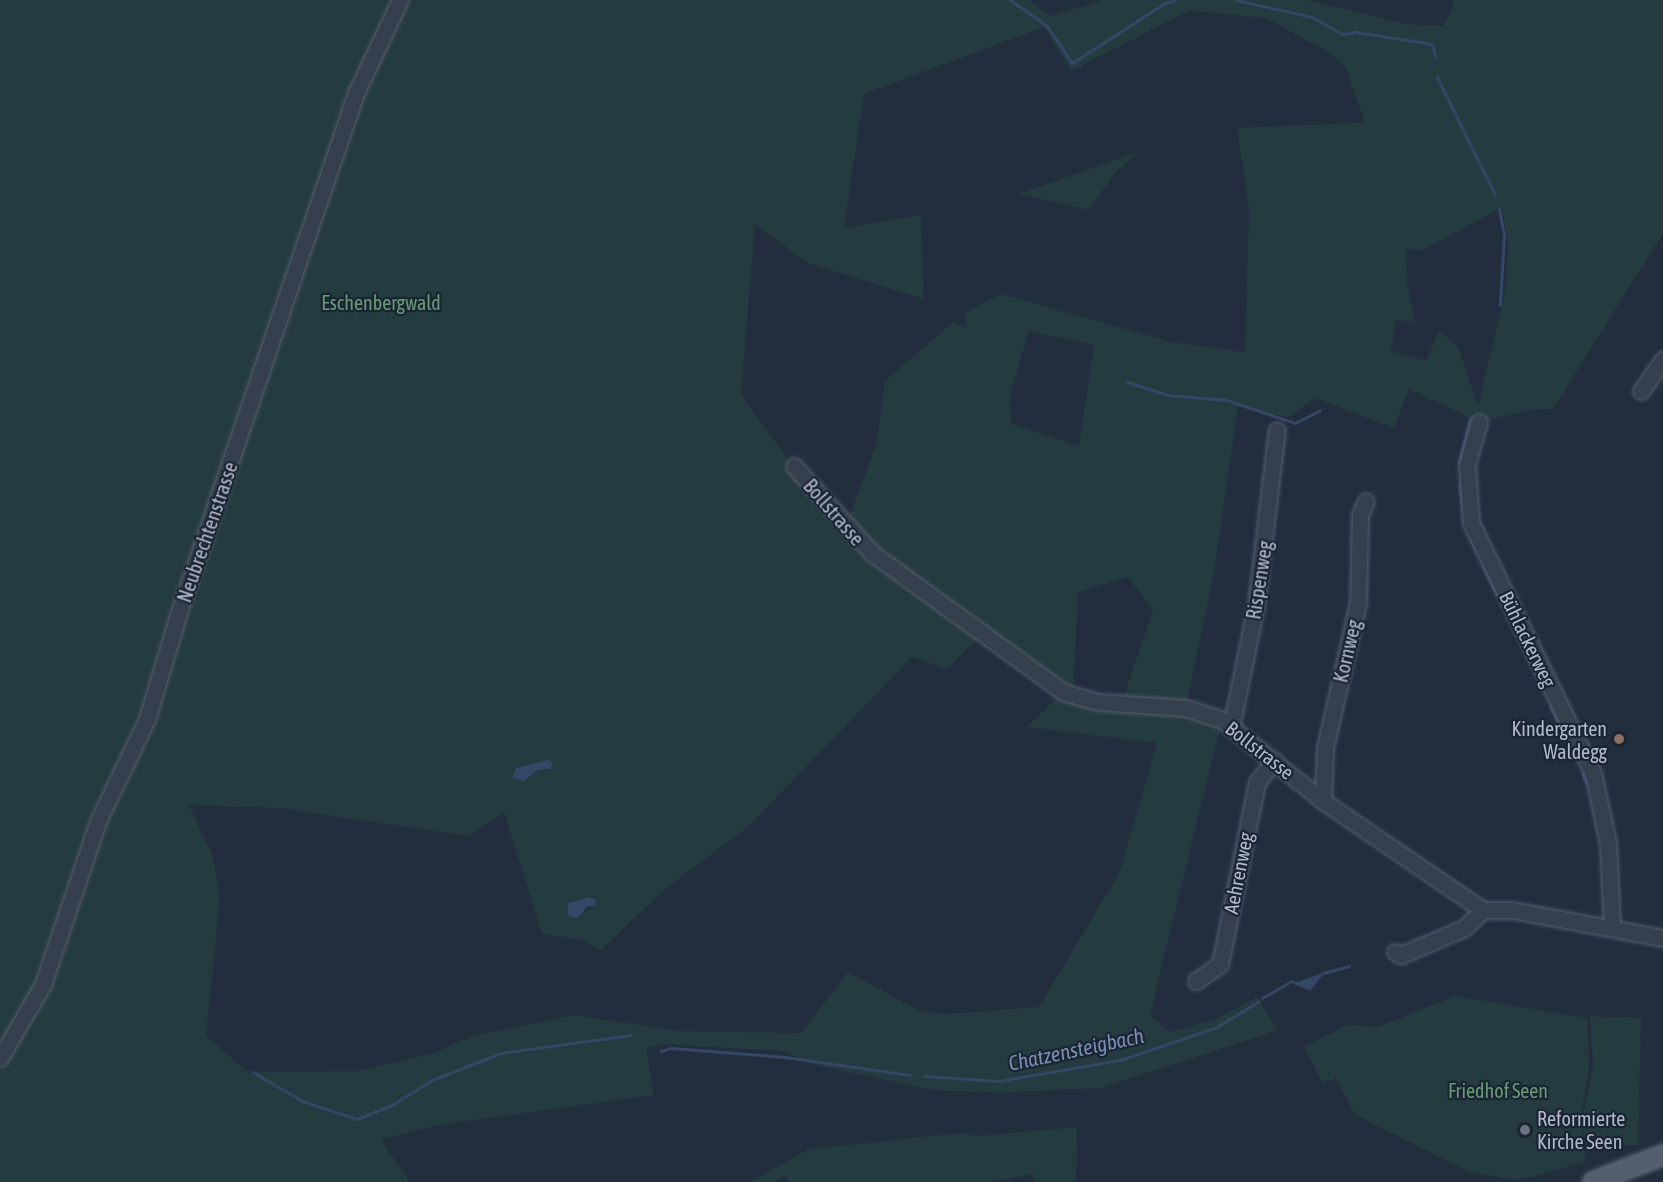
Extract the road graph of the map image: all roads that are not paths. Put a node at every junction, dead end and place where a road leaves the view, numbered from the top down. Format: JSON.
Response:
{"nodes":[{"id":1,"x":400,"y":0,"type":"edge"},
{"id":2,"x":1663,"y":359,"type":"edge"},
{"id":3,"x":1641,"y":391,"type":"dead end"},
{"id":4,"x":1479,"y":422,"type":"dead end"},
{"id":5,"x":1277,"y":430,"type":"dead end"},
{"id":6,"x":794,"y":466,"type":"dead end"},
{"id":7,"x":1366,"y":501,"type":"dead end"},
{"id":8,"x":1231,"y":728,"type":"junction"},
{"id":9,"x":1275,"y":760,"type":"junction"},
{"id":10,"x":1323,"y":801,"type":"junction"},
{"id":11,"x":1483,"y":910,"type":"junction"},
{"id":12,"x":1612,"y":927,"type":"junction"},
{"id":13,"x":1663,"y":938,"type":"edge"},
{"id":14,"x":1395,"y":952,"type":"dead end"},
{"id":15,"x":1196,"y":981,"type":"dead end"},
{"id":16,"x":0,"y":1058,"type":"edge"},
{"id":17,"x":1663,"y":1155,"type":"edge"},
{"id":18,"x":1593,"y":1182,"type":"edge"}],
"edges":[{"from":1,"to":16,"type":"street","name":"Neubrechtenstrasse"},
{"from":2,"to":3,"type":"street"},
{"from":4,"to":12,"type":"street","name":"Bühlackerweg"},
{"from":5,"to":8,"type":"street","name":"Rispenweg"},
{"from":6,"to":8,"type":"street","name":"Bollstrasse"},
{"from":7,"to":10,"type":"street","name":"Kornweg"},
{"from":8,"to":9,"type":"street","name":"Bollstrasse"},
{"from":9,"to":10,"type":"street","name":"Bollstrasse"},
{"from":9,"to":15,"type":"street","name":"Aehrenweg"},
{"from":10,"to":11,"type":"street","name":"Bollstrasse"},
{"from":11,"to":12,"type":"street"},
{"from":11,"to":14,"type":"street"},
{"from":12,"to":13,"type":"street"},
{"from":17,"to":18,"type":"main road"}]}
